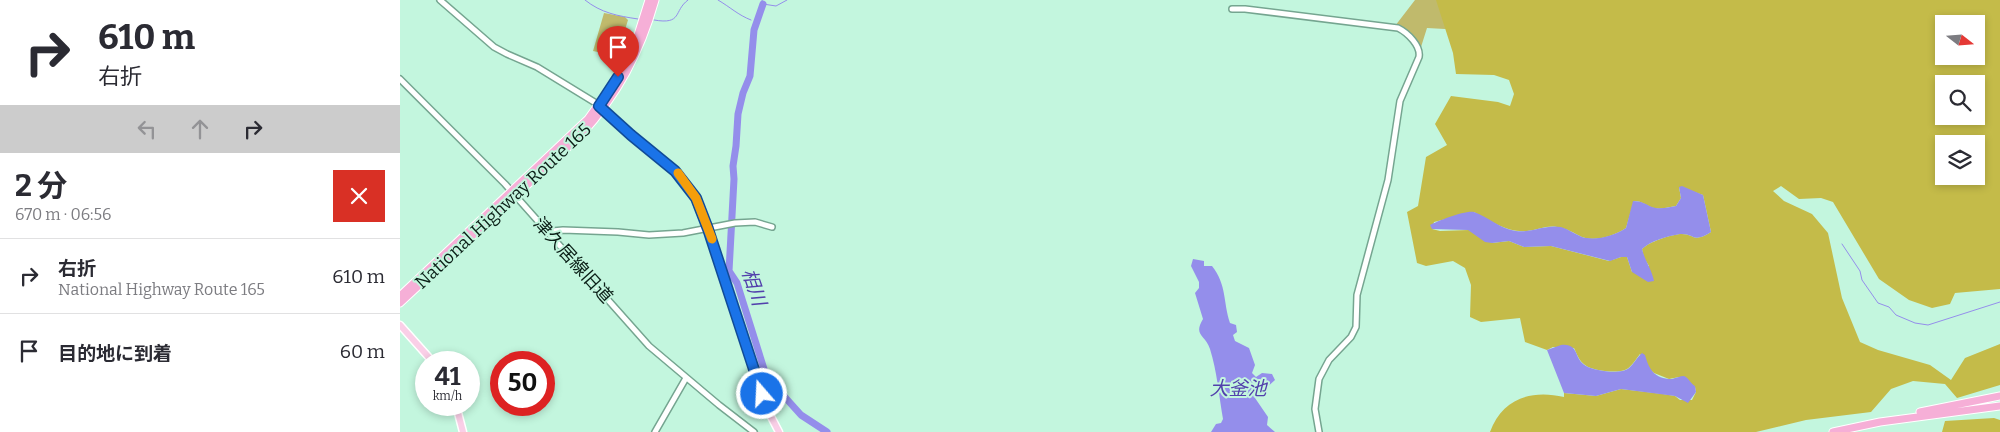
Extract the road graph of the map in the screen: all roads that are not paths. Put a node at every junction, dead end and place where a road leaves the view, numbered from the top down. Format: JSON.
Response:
{"nodes":[{"id":1,"x":440,"y":0,"type":"edge"},
{"id":2,"x":649,"y":0,"type":"edge"},
{"id":3,"x":655,"y":0,"type":"edge"},
{"id":4,"x":1232,"y":9,"type":"dead end"},
{"id":5,"x":400,"y":79,"type":"edge"},
{"id":6,"x":601,"y":107,"type":"junction"},
{"id":7,"x":513,"y":194,"type":"junction"},
{"id":8,"x":772,"y":226,"type":"dead end"},
{"id":9,"x":708,"y":229,"type":"junction"},
{"id":10,"x":548,"y":234,"type":"junction"},
{"id":11,"x":400,"y":296,"type":"edge"},
{"id":12,"x":400,"y":303,"type":"edge"},
{"id":13,"x":400,"y":325,"type":"edge"},
{"id":14,"x":423,"y":351,"type":"edge"},
{"id":15,"x":686,"y":378,"type":"junction"},
{"id":16,"x":2000,"y":396,"type":"edge"},
{"id":17,"x":2000,"y":406,"type":"edge"},
{"id":18,"x":2000,"y":410,"type":"edge"},
{"id":19,"x":1945,"y":413,"type":"junction"},
{"id":20,"x":459,"y":416,"type":"edge"},
{"id":21,"x":1880,"y":422,"type":"junction"},
{"id":22,"x":463,"y":432,"type":"edge"},
{"id":23,"x":655,"y":432,"type":"edge"},
{"id":24,"x":754,"y":432,"type":"edge"},
{"id":25,"x":779,"y":432,"type":"edge"},
{"id":26,"x":1319,"y":432,"type":"edge"},
{"id":27,"x":1833,"y":432,"type":"edge"}],
"edges":[{"from":1,"to":6,"type":"street"},
{"from":2,"to":6,"type":"highway","name":"National Highway Route 165"},
{"from":3,"to":6,"type":"highway","name":"National Highway Route 165"},
{"from":4,"to":26,"type":"street"},
{"from":5,"to":7,"type":"street","name":"津久居線旧道"},
{"from":6,"to":7,"type":"highway","name":"National Highway Route 165"},
{"from":6,"to":9,"type":"main road"},
{"from":7,"to":10,"type":"street","name":"津久居線旧道"},
{"from":7,"to":11,"type":"highway","name":"National Highway Route 165"},
{"from":7,"to":12,"type":"highway","name":"National Highway Route 165"},
{"from":8,"to":9,"type":"street"},
{"from":9,"to":10,"type":"street"},
{"from":9,"to":25,"type":"main road"},
{"from":10,"to":15,"type":"street","name":"津久居線旧道"},
{"from":13,"to":14,"type":"main road"},
{"from":15,"to":23,"type":"street"},
{"from":15,"to":24,"type":"street","name":"津久居線旧道"},
{"from":16,"to":21,"type":"highway"},
{"from":17,"to":19,"type":"highway"},
{"from":18,"to":19,"type":"highway"},
{"from":19,"to":21,"type":"highway"},
{"from":20,"to":22,"type":"main road"},
{"from":21,"to":27,"type":"highway"}]}
